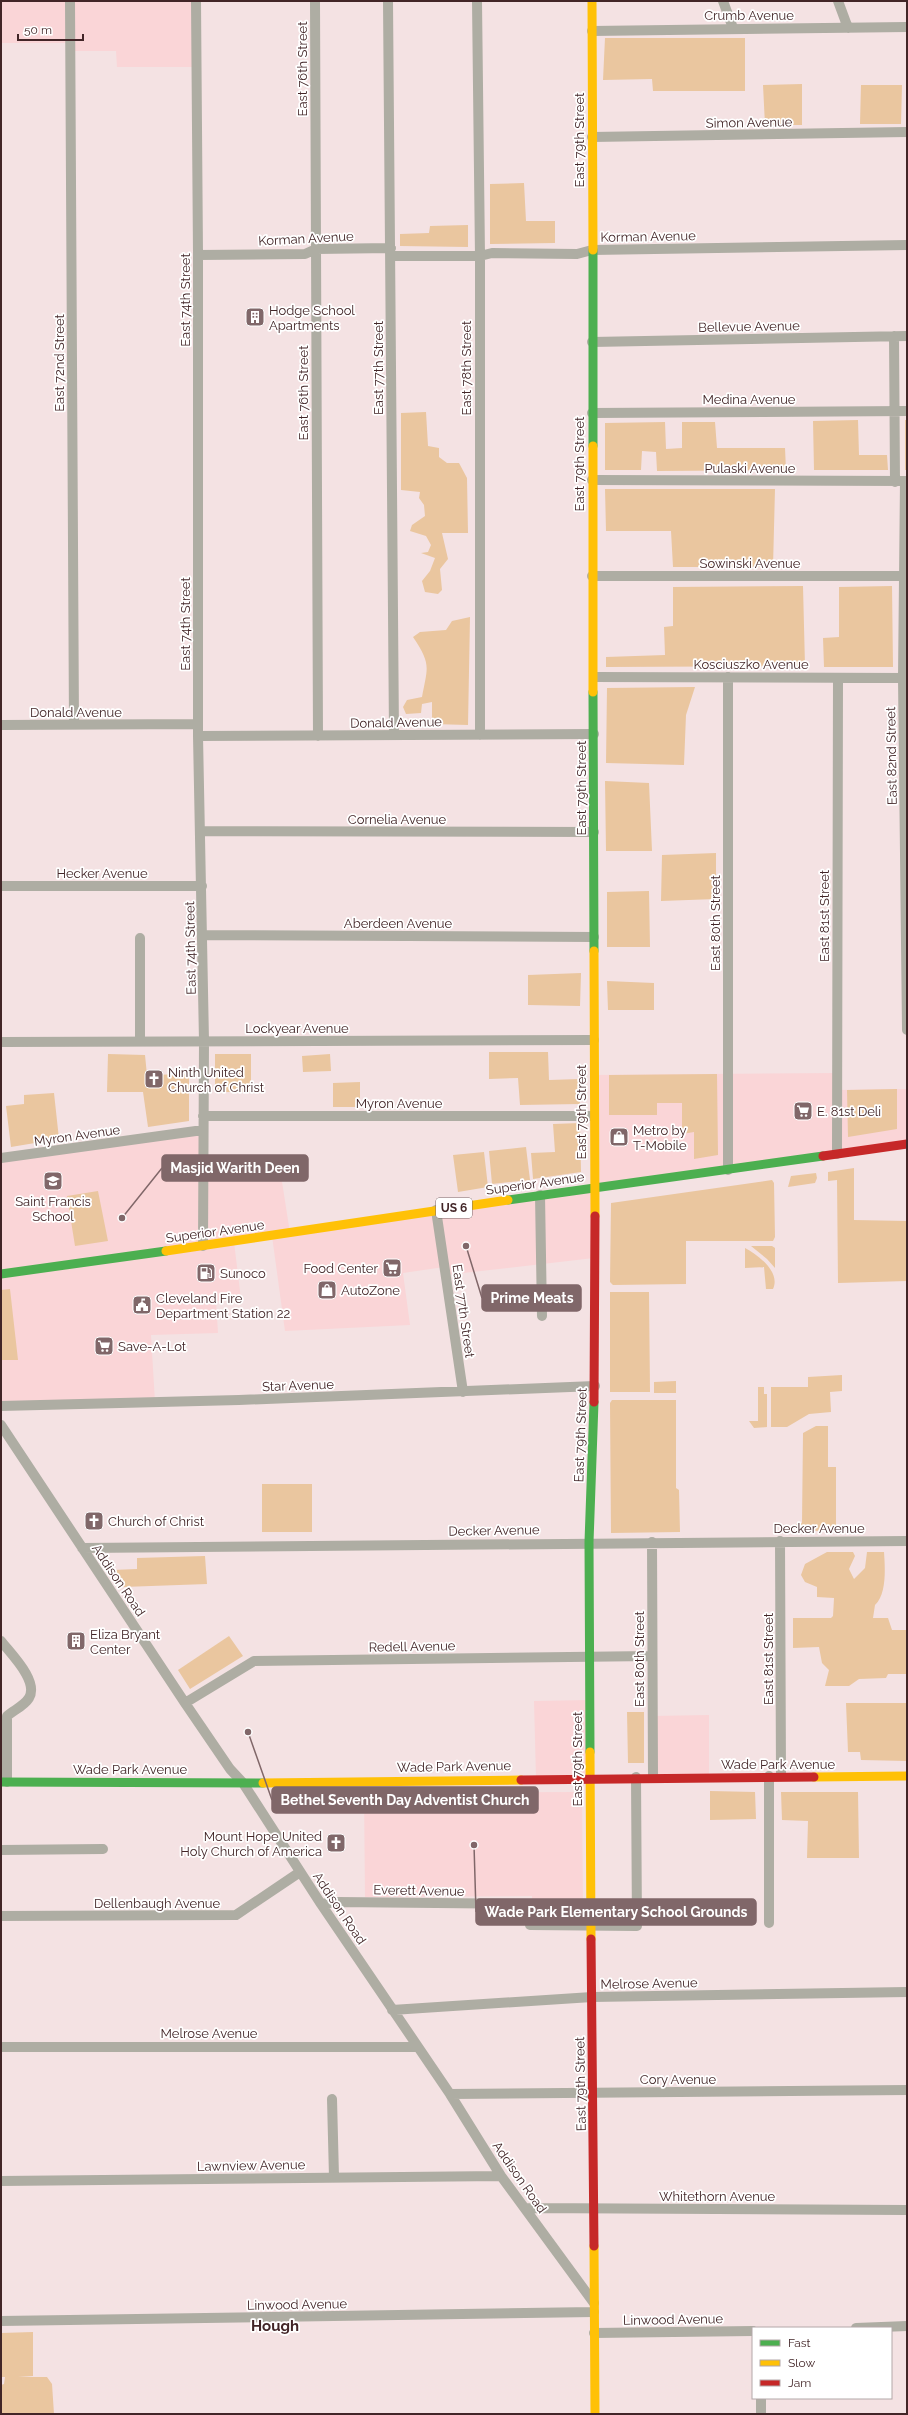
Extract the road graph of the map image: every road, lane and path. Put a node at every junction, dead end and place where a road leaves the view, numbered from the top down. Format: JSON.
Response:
{"nodes":[{"id":1,"x":70,"y":1,"type":"edge"},
{"id":2,"x":196,"y":1,"type":"edge"},
{"id":3,"x":315,"y":1,"type":"edge"},
{"id":4,"x":388,"y":1,"type":"edge"},
{"id":5,"x":477,"y":1,"type":"edge"},
{"id":6,"x":592,"y":1,"type":"edge"},
{"id":7,"x":723,"y":1,"type":"edge"},
{"id":8,"x":838,"y":1,"type":"edge"},
{"id":9,"x":907,"y":27,"type":"edge"},
{"id":10,"x":733,"y":28,"type":"junction"},
{"id":11,"x":848,"y":28,"type":"junction"},
{"id":12,"x":592,"y":31,"type":"junction"},
{"id":13,"x":907,"y":132,"type":"edge"},
{"id":14,"x":592,"y":137,"type":"junction"},
{"id":15,"x":907,"y":245,"type":"edge"},
{"id":16,"x":316,"y":249,"type":"junction"},
{"id":17,"x":592,"y":250,"type":"junction"},
{"id":18,"x":390,"y":252,"type":"junction"},
{"id":19,"x":198,"y":255,"type":"junction"},
{"id":20,"x":480,"y":256,"type":"junction"},
{"id":21,"x":894,"y":336,"type":"junction"},
{"id":22,"x":907,"y":336,"type":"edge"},
{"id":23,"x":592,"y":342,"type":"junction"},
{"id":24,"x":896,"y":411,"type":"junction"},
{"id":25,"x":907,"y":411,"type":"edge"},
{"id":26,"x":592,"y":413,"type":"junction"},
{"id":27,"x":592,"y":480,"type":"junction"},
{"id":28,"x":903,"y":481,"type":"edge"},
{"id":29,"x":592,"y":576,"type":"junction"},
{"id":30,"x":905,"y":576,"type":"edge"},
{"id":31,"x":594,"y":677,"type":"junction"},
{"id":32,"x":728,"y":677,"type":"junction"},
{"id":33,"x":838,"y":678,"type":"junction"},
{"id":34,"x":905,"y":678,"type":"edge"},
{"id":35,"x":198,"y":724,"type":"junction"},
{"id":36,"x":1,"y":725,"type":"edge"},
{"id":37,"x":74,"y":725,"type":"junction"},
{"id":38,"x":594,"y":734,"type":"junction"},
{"id":39,"x":394,"y":735,"type":"junction"},
{"id":40,"x":480,"y":735,"type":"junction"},
{"id":41,"x":198,"y":736,"type":"junction"},
{"id":42,"x":318,"y":736,"type":"junction"},
{"id":43,"x":200,"y":831,"type":"junction"},
{"id":44,"x":594,"y":832,"type":"junction"},
{"id":45,"x":1,"y":886,"type":"edge"},
{"id":46,"x":202,"y":886,"type":"junction"},
{"id":47,"x":202,"y":935,"type":"junction"},
{"id":48,"x":140,"y":938,"type":"dead end"},
{"id":49,"x":594,"y":938,"type":"junction"},
{"id":50,"x":907,"y":1030,"type":"edge"},
{"id":51,"x":594,"y":1040,"type":"junction"},
{"id":52,"x":204,"y":1041,"type":"junction"},
{"id":53,"x":1,"y":1042,"type":"edge"},
{"id":54,"x":140,"y":1042,"type":"junction"},
{"id":55,"x":203,"y":1116,"type":"junction"},
{"id":56,"x":594,"y":1116,"type":"junction"},
{"id":57,"x":203,"y":1130,"type":"junction"},
{"id":58,"x":907,"y":1144,"type":"edge"},
{"id":59,"x":837,"y":1154,"type":"junction"},
{"id":60,"x":1,"y":1158,"type":"edge"},
{"id":61,"x":728,"y":1170,"type":"junction"},
{"id":62,"x":594,"y":1188,"type":"junction"},
{"id":63,"x":540,"y":1195,"type":"junction"},
{"id":64,"x":436,"y":1210,"type":"junction"},
{"id":65,"x":203,"y":1246,"type":"junction"},
{"id":66,"x":1,"y":1274,"type":"edge"},
{"id":67,"x":542,"y":1316,"type":"dead end"},
{"id":68,"x":595,"y":1386,"type":"junction"},
{"id":69,"x":463,"y":1392,"type":"junction"},
{"id":70,"x":1,"y":1406,"type":"edge"},
{"id":71,"x":1,"y":1425,"type":"edge"},
{"id":72,"x":780,"y":1541,"type":"junction"},
{"id":73,"x":907,"y":1541,"type":"edge"},
{"id":74,"x":589,"y":1542,"type":"junction"},
{"id":75,"x":652,"y":1542,"type":"junction"},
{"id":76,"x":82,"y":1548,"type":"junction"},
{"id":77,"x":1,"y":1641,"type":"edge"},
{"id":78,"x":589,"y":1656,"type":"junction"},
{"id":79,"x":651,"y":1656,"type":"junction"},
{"id":80,"x":185,"y":1703,"type":"junction"},
{"id":81,"x":769,"y":1776,"type":"junction"},
{"id":82,"x":781,"y":1776,"type":"junction"},
{"id":83,"x":907,"y":1776,"type":"edge"},
{"id":84,"x":636,"y":1777,"type":"junction"},
{"id":85,"x":653,"y":1777,"type":"junction"},
{"id":86,"x":590,"y":1778,"type":"junction"},
{"id":87,"x":4,"y":1782,"type":"edge"},
{"id":88,"x":243,"y":1782,"type":"junction"},
{"id":89,"x":103,"y":1849,"type":"dead end"},
{"id":90,"x":1,"y":1850,"type":"edge"},
{"id":91,"x":300,"y":1872,"type":"junction"},
{"id":92,"x":321,"y":1904,"type":"junction"},
{"id":93,"x":1,"y":1916,"type":"edge"},
{"id":94,"x":769,"y":1923,"type":"dead end"},
{"id":95,"x":591,"y":1926,"type":"junction"},
{"id":96,"x":907,"y":1992,"type":"edge"},
{"id":97,"x":592,"y":1997,"type":"junction"},
{"id":98,"x":392,"y":2010,"type":"junction"},
{"id":99,"x":1,"y":2047,"type":"edge"},
{"id":100,"x":417,"y":2047,"type":"junction"},
{"id":101,"x":907,"y":2090,"type":"edge"},
{"id":102,"x":594,"y":2092,"type":"junction"},
{"id":103,"x":450,"y":2094,"type":"junction"},
{"id":104,"x":332,"y":2099,"type":"dead end"},
{"id":105,"x":501,"y":2176,"type":"junction"},
{"id":106,"x":334,"y":2177,"type":"junction"},
{"id":107,"x":1,"y":2182,"type":"edge"},
{"id":108,"x":526,"y":2208,"type":"junction"},
{"id":109,"x":592,"y":2208,"type":"junction"},
{"id":110,"x":907,"y":2210,"type":"edge"},
{"id":111,"x":594,"y":2308,"type":"junction"},
{"id":112,"x":1,"y":2321,"type":"edge"},
{"id":113,"x":907,"y":2326,"type":"edge"},
{"id":114,"x":882,"y":2327,"type":"edge"},
{"id":115,"x":752,"y":2331,"type":"edge"},
{"id":116,"x":594,"y":2333,"type":"junction"},
{"id":117,"x":761,"y":2399,"type":"edge"},
{"id":118,"x":594,"y":2414,"type":"edge"},
{"id":119,"x":761,"y":2414,"type":"edge"}],
"edges":[{"from":1,"to":37,"type":"street","name":"East 72nd Street"},
{"from":2,"to":19,"type":"street","name":"East 74th Street"},
{"from":3,"to":16,"type":"street","name":"East 76th Street"},
{"from":4,"to":18,"type":"street","name":"East 77th Street"},
{"from":5,"to":20,"type":"street","name":"East 78th Street"},
{"from":6,"to":12,"type":"main road","name":"East 79th Street"},
{"from":7,"to":10,"type":"street"},
{"from":8,"to":11,"type":"street"},
{"from":9,"to":11,"type":"street","name":"Crumb Avenue"},
{"from":10,"to":11,"type":"street","name":"Crumb Avenue"},
{"from":10,"to":12,"type":"street","name":"Crumb Avenue"},
{"from":12,"to":14,"type":"main road","name":"East 79th Street"},
{"from":13,"to":14,"type":"street","name":"Simon Avenue"},
{"from":14,"to":17,"type":"main road","name":"East 79th Street"},
{"from":15,"to":17,"type":"street","name":"Korman Avenue"},
{"from":16,"to":18,"type":"street","name":"Korman Avenue"},
{"from":16,"to":19,"type":"street","name":"Korman Avenue"},
{"from":16,"to":42,"type":"street","name":"East 76th Street"},
{"from":17,"to":20,"type":"street","name":"Korman Avenue"},
{"from":17,"to":23,"type":"main road","name":"East 79th Street"},
{"from":18,"to":20,"type":"street","name":"Korman Avenue"},
{"from":18,"to":39,"type":"street","name":"East 77th Street"},
{"from":19,"to":35,"type":"street","name":"East 74th Street"},
{"from":20,"to":40,"type":"street","name":"East 78th Street"},
{"from":21,"to":22,"type":"street","name":"Bellevue Avenue"},
{"from":21,"to":23,"type":"street","name":"Bellevue Avenue"},
{"from":21,"to":24,"type":"street","name":"East 82nd Street"},
{"from":23,"to":26,"type":"main road","name":"East 79th Street"},
{"from":24,"to":25,"type":"street","name":"Medina Avenue"},
{"from":24,"to":26,"type":"street","name":"Medina Avenue"},
{"from":24,"to":28,"type":"street","name":"East 82nd Street"},
{"from":26,"to":27,"type":"main road","name":"East 79th Street"},
{"from":27,"to":28,"type":"street","name":"Pulaski Avenue"},
{"from":27,"to":29,"type":"main road","name":"East 79th Street"},
{"from":28,"to":30,"type":"street","name":"East 82nd Street"},
{"from":29,"to":30,"type":"street","name":"Sowinski Avenue"},
{"from":29,"to":31,"type":"main road","name":"East 79th Street"},
{"from":30,"to":34,"type":"street","name":"East 82nd Street"},
{"from":31,"to":32,"type":"street","name":"Kosciuszko Avenue"},
{"from":31,"to":38,"type":"main road","name":"East 79th Street"},
{"from":32,"to":33,"type":"street","name":"Kosciuszko Avenue"},
{"from":32,"to":61,"type":"street","name":"East 80th Street"},
{"from":33,"to":34,"type":"street","name":"Kosciuszko Avenue"},
{"from":33,"to":59,"type":"street","name":"East 81st Street"},
{"from":34,"to":50,"type":"street","name":"East 82nd Street"},
{"from":35,"to":37,"type":"street","name":"Donald Avenue"},
{"from":35,"to":41,"type":"street","name":"East 74th Street"},
{"from":36,"to":37,"type":"street","name":"Donald Avenue"},
{"from":38,"to":40,"type":"street","name":"Donald Avenue"},
{"from":38,"to":44,"type":"main road","name":"East 79th Street"},
{"from":39,"to":40,"type":"street","name":"Donald Avenue"},
{"from":39,"to":42,"type":"street","name":"Donald Avenue"},
{"from":41,"to":42,"type":"street","name":"Donald Avenue"},
{"from":41,"to":43,"type":"street","name":"East 74th Street"},
{"from":43,"to":44,"type":"street","name":"Cornelia Avenue"},
{"from":43,"to":46,"type":"street","name":"East 74th Street"},
{"from":44,"to":49,"type":"main road","name":"East 79th Street"},
{"from":45,"to":46,"type":"street","name":"Hecker Avenue"},
{"from":46,"to":47,"type":"street","name":"East 74th Street"},
{"from":47,"to":49,"type":"street","name":"Aberdeen Avenue"},
{"from":47,"to":52,"type":"street","name":"East 74th Street"},
{"from":48,"to":54,"type":"street"},
{"from":49,"to":51,"type":"main road","name":"East 79th Street"},
{"from":51,"to":52,"type":"street","name":"Lockyear Avenue"},
{"from":51,"to":56,"type":"main road","name":"East 79th Street"},
{"from":52,"to":54,"type":"street","name":"Lockyear Avenue"},
{"from":52,"to":55,"type":"street","name":"East 74th Street"},
{"from":53,"to":54,"type":"street","name":"Lockyear Avenue"},
{"from":55,"to":56,"type":"street","name":"Myron Avenue"},
{"from":55,"to":57,"type":"street","name":"East 74th Street"},
{"from":56,"to":62,"type":"main road","name":"East 79th Street"},
{"from":57,"to":60,"type":"street","name":"Myron Avenue"},
{"from":57,"to":65,"type":"street","name":"East 74th Street"},
{"from":58,"to":59,"type":"main road","name":"Superior Avenue","number":"US 6"},
{"from":59,"to":61,"type":"main road","name":"Superior Avenue","number":"US 6"},
{"from":61,"to":62,"type":"main road","name":"Superior Avenue","number":"US 6"},
{"from":62,"to":63,"type":"main road","name":"Superior Avenue","number":"US 6"},
{"from":62,"to":68,"type":"main road","name":"East 79th Street"},
{"from":63,"to":64,"type":"main road","name":"Superior Avenue","number":"US 6"},
{"from":63,"to":67,"type":"street"},
{"from":64,"to":65,"type":"main road","name":"Superior Avenue","number":"US 6"},
{"from":64,"to":69,"type":"street","name":"East 77th Street"},
{"from":65,"to":66,"type":"main road","name":"Superior Avenue","number":"US 6"},
{"from":68,"to":69,"type":"street","name":"Star Avenue"},
{"from":68,"to":74,"type":"main road","name":"East 79th Street"},
{"from":69,"to":70,"type":"street","name":"Star Avenue"},
{"from":71,"to":76,"type":"street","name":"Addison Road"},
{"from":72,"to":73,"type":"street","name":"Decker Avenue"},
{"from":72,"to":75,"type":"street","name":"Decker Avenue"},
{"from":72,"to":82,"type":"street","name":"East 81st Street"},
{"from":74,"to":75,"type":"street","name":"Decker Avenue"},
{"from":74,"to":76,"type":"street","name":"Decker Avenue"},
{"from":74,"to":78,"type":"main road","name":"East 79th Street"},
{"from":75,"to":79,"type":"street","name":"East 80th Street"},
{"from":76,"to":80,"type":"street","name":"Addison Road"},
{"from":77,"to":87,"type":"street"},
{"from":78,"to":79,"type":"street","name":"Redell Avenue"},
{"from":78,"to":80,"type":"street","name":"Redell Avenue"},
{"from":78,"to":86,"type":"main road","name":"East 79th Street"},
{"from":79,"to":85,"type":"street","name":"East 80th Street"},
{"from":80,"to":88,"type":"street","name":"Addison Road"},
{"from":81,"to":82,"type":"main road","name":"Wade Park Avenue"},
{"from":81,"to":85,"type":"main road","name":"Wade Park Avenue"},
{"from":81,"to":94,"type":"street"},
{"from":82,"to":83,"type":"main road","name":"Wade Park Avenue"},
{"from":84,"to":85,"type":"main road","name":"Wade Park Avenue"},
{"from":84,"to":86,"type":"main road","name":"Wade Park Avenue"},
{"from":84,"to":95,"type":"street"},
{"from":86,"to":88,"type":"main road","name":"Wade Park Avenue"},
{"from":86,"to":95,"type":"main road","name":"East 79th Street"},
{"from":87,"to":88,"type":"main road","name":"Wade Park Avenue"},
{"from":88,"to":91,"type":"street","name":"Addison Road"},
{"from":89,"to":90,"type":"street"},
{"from":91,"to":92,"type":"street","name":"Addison Road"},
{"from":91,"to":93,"type":"street","name":"Dellenbaugh Avenue"},
{"from":92,"to":95,"type":"street","name":"Everett Avenue"},
{"from":92,"to":98,"type":"street","name":"Addison Road"},
{"from":95,"to":97,"type":"main road","name":"East 79th Street"},
{"from":96,"to":97,"type":"street","name":"Melrose Avenue"},
{"from":97,"to":98,"type":"street","name":"Melrose Avenue"},
{"from":97,"to":102,"type":"main road","name":"East 79th Street"},
{"from":98,"to":100,"type":"street","name":"Addison Road"},
{"from":99,"to":100,"type":"street","name":"Melrose Avenue"},
{"from":100,"to":103,"type":"street","name":"Addison Road"},
{"from":101,"to":102,"type":"street","name":"Cory Avenue"},
{"from":102,"to":103,"type":"street","name":"Cory Avenue"},
{"from":102,"to":109,"type":"main road","name":"East 79th Street"},
{"from":103,"to":105,"type":"street","name":"Addison Road"},
{"from":104,"to":106,"type":"street"},
{"from":105,"to":106,"type":"street","name":"Lawnview Avenue"},
{"from":105,"to":108,"type":"street","name":"Addison Road"},
{"from":106,"to":107,"type":"street","name":"Lawnview Avenue"},
{"from":108,"to":109,"type":"street","name":"Whitethorn Avenue"},
{"from":108,"to":111,"type":"street","name":"Addison Road"},
{"from":109,"to":110,"type":"street","name":"Whitethorn Avenue"},
{"from":109,"to":111,"type":"main road","name":"East 79th Street"},
{"from":111,"to":112,"type":"street","name":"Linwood Avenue"},
{"from":111,"to":116,"type":"main road","name":"East 79th Street"},
{"from":113,"to":114,"type":"street"},
{"from":115,"to":116,"type":"street","name":"Linwood Avenue"},
{"from":116,"to":118,"type":"main road","name":"East 79th Street"},
{"from":117,"to":119,"type":"street"}]}
